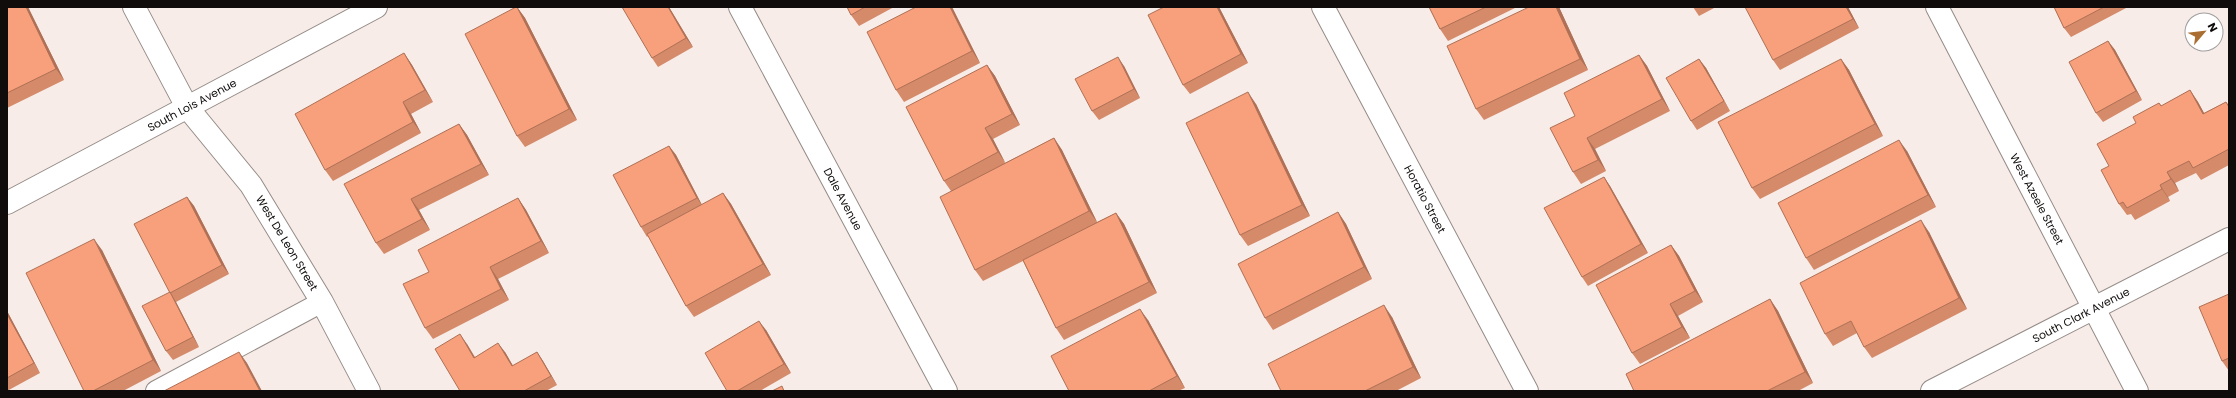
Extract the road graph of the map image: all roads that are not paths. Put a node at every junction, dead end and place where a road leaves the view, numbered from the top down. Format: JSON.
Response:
{"nodes":[{"id":1,"x":134,"y":7,"type":"edge"},
{"id":2,"x":376,"y":7,"type":"edge"},
{"id":3,"x":740,"y":7,"type":"edge"},
{"id":4,"x":1323,"y":7,"type":"edge"},
{"id":5,"x":1937,"y":7,"type":"edge"},
{"id":6,"x":187,"y":107,"type":"junction"},
{"id":7,"x":7,"y":203,"type":"edge"},
{"id":8,"x":2229,"y":239,"type":"edge"},
{"id":9,"x":322,"y":302,"type":"junction"},
{"id":10,"x":2094,"y":309,"type":"junction"},
{"id":11,"x":156,"y":391,"type":"edge"},
{"id":12,"x":369,"y":391,"type":"edge"},
{"id":13,"x":946,"y":391,"type":"edge"},
{"id":14,"x":1527,"y":391,"type":"edge"},
{"id":15,"x":1932,"y":391,"type":"edge"},
{"id":16,"x":2137,"y":391,"type":"edge"}],
"edges":[{"from":1,"to":6,"type":"street","name":"West De Leon Street"},
{"from":2,"to":6,"type":"street","name":"South Lois Avenue"},
{"from":3,"to":13,"type":"street","name":"Dale Avenue"},
{"from":4,"to":14,"type":"street","name":"Horatio Street"},
{"from":5,"to":10,"type":"street","name":"West Azeele Street"},
{"from":6,"to":7,"type":"street","name":"South Lois Avenue"},
{"from":6,"to":9,"type":"street","name":"West De Leon Street"},
{"from":8,"to":10,"type":"street","name":"South Clark Avenue"},
{"from":9,"to":11,"type":"lane"},
{"from":9,"to":12,"type":"street","name":"West De Leon Street"},
{"from":10,"to":15,"type":"street","name":"South Clark Avenue"},
{"from":10,"to":16,"type":"street","name":"West Azeele Street"}]}
